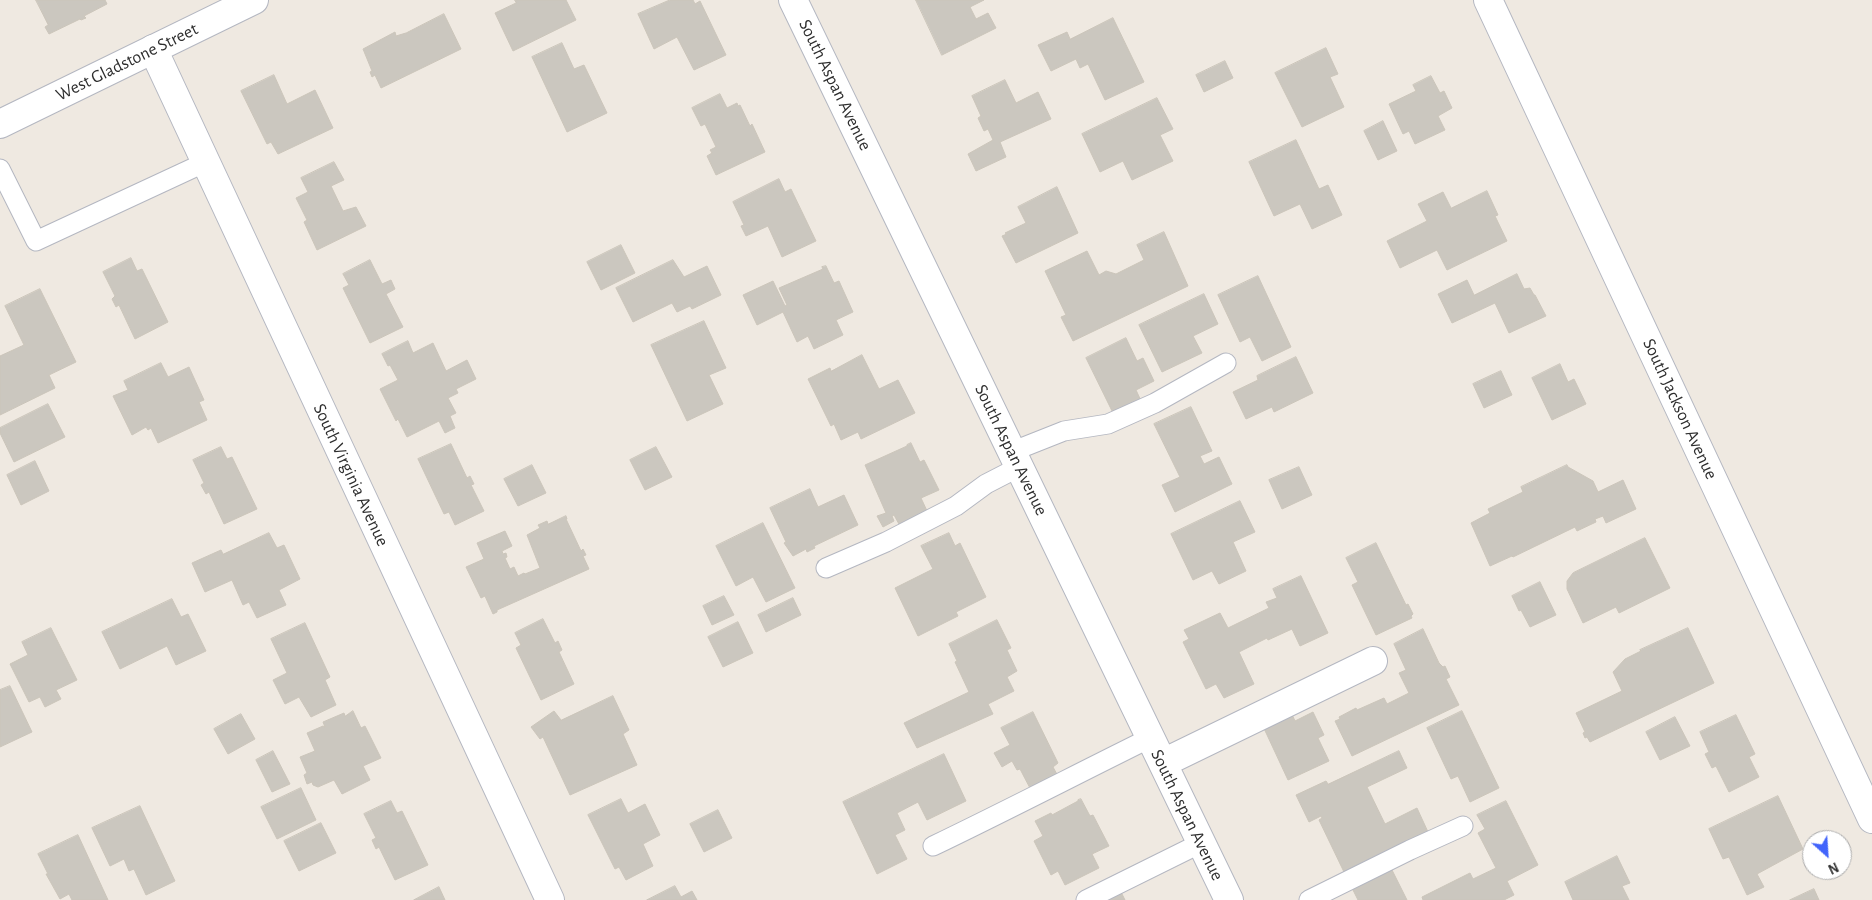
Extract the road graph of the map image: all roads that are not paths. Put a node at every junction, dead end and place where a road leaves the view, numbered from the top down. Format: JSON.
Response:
{"nodes":[{"id":1,"x":254,"y":0,"type":"edge"},
{"id":2,"x":793,"y":0,"type":"edge"},
{"id":3,"x":1488,"y":0,"type":"edge"},
{"id":4,"x":153,"y":49,"type":"junction"},
{"id":5,"x":0,"y":124,"type":"edge"},
{"id":6,"x":206,"y":162,"type":"junction"},
{"id":7,"x":0,"y":169,"type":"edge"},
{"id":8,"x":1226,"y":362,"type":"dead end"},
{"id":9,"x":1015,"y":459,"type":"junction"},
{"id":10,"x":826,"y":568,"type":"dead end"},
{"id":11,"x":1373,"y":661,"type":"dead end"},
{"id":12,"x":1150,"y":738,"type":"junction"},
{"id":13,"x":1162,"y":763,"type":"junction"},
{"id":14,"x":1872,"y":819,"type":"edge"},
{"id":15,"x":1462,"y":826,"type":"dead end"},
{"id":16,"x":1201,"y":843,"type":"junction"},
{"id":17,"x":933,"y":846,"type":"dead end"},
{"id":18,"x":550,"y":900,"type":"edge"},
{"id":19,"x":1086,"y":900,"type":"edge"},
{"id":20,"x":1229,"y":900,"type":"edge"},
{"id":21,"x":1309,"y":900,"type":"edge"}],
"edges":[{"from":1,"to":4,"type":"street","name":"West Gladstone Street"},
{"from":2,"to":9,"type":"street","name":"South Aspan Avenue"},
{"from":3,"to":14,"type":"street","name":"South Jackson Avenue"},
{"from":4,"to":5,"type":"street","name":"West Gladstone Street"},
{"from":4,"to":6,"type":"street","name":"South Virginia Avenue"},
{"from":6,"to":7,"type":"lane"},
{"from":6,"to":18,"type":"street","name":"South Virginia Avenue"},
{"from":8,"to":9,"type":"lane"},
{"from":9,"to":10,"type":"lane"},
{"from":9,"to":12,"type":"street","name":"South Aspan Avenue"},
{"from":11,"to":13,"type":"street"},
{"from":12,"to":13,"type":"street","name":"South Aspan Avenue"},
{"from":12,"to":17,"type":"lane"},
{"from":13,"to":16,"type":"street","name":"South Aspan Avenue"},
{"from":15,"to":21,"type":"lane"},
{"from":16,"to":19,"type":"lane"},
{"from":16,"to":20,"type":"street","name":"South Aspan Avenue"}]}
